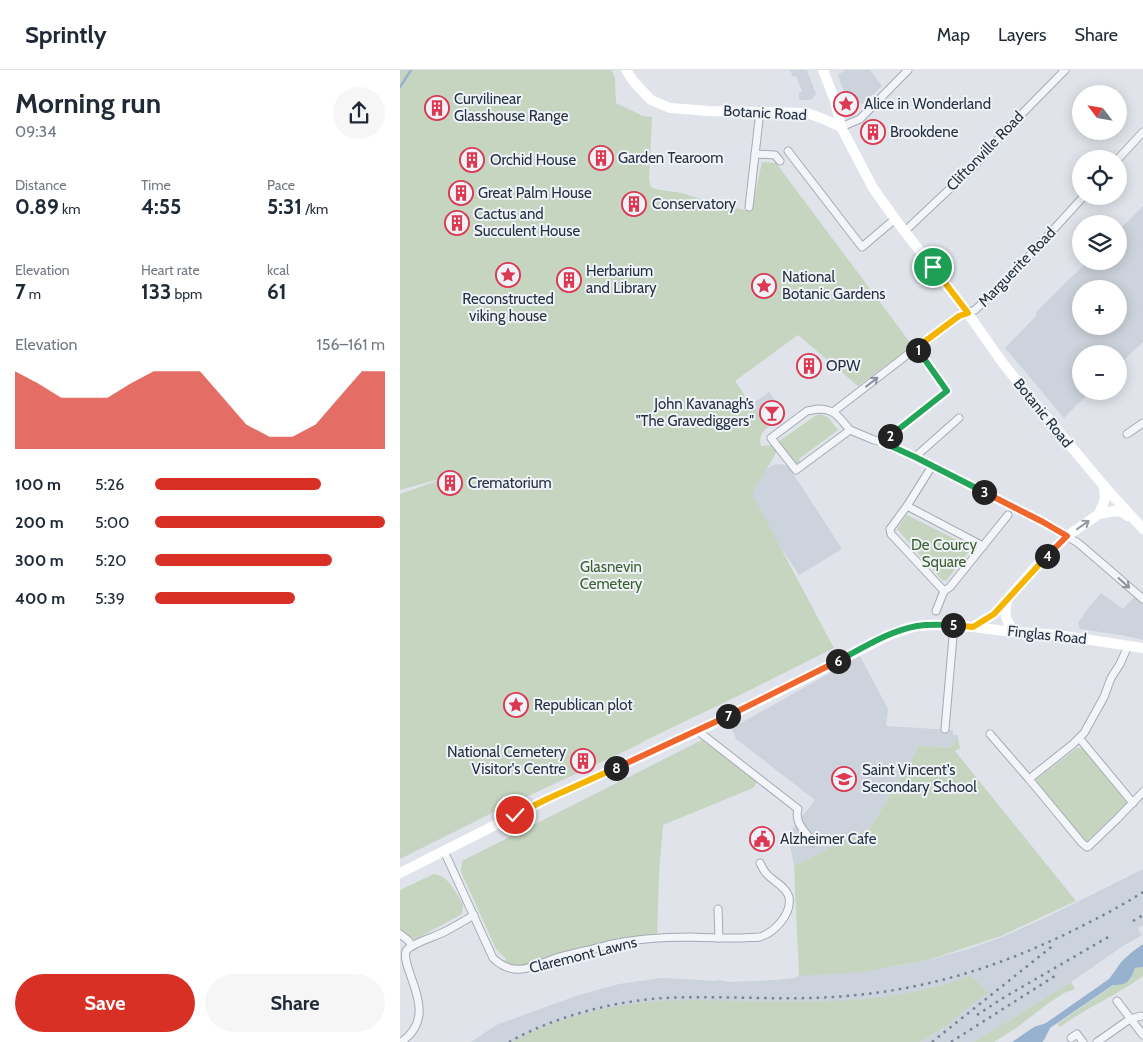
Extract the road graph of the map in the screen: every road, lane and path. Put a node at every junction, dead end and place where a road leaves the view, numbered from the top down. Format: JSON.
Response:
{"nodes":[{"id":1,"x":626,"y":70,"type":"edge"},
{"id":2,"x":823,"y":70,"type":"edge"},
{"id":3,"x":908,"y":70,"type":"edge"},
{"id":4,"x":1065,"y":70,"type":"edge"},
{"id":5,"x":760,"y":111,"type":"junction"},
{"id":6,"x":841,"y":127,"type":"junction"},
{"id":7,"x":1143,"y":132,"type":"edge"},
{"id":8,"x":1126,"y":150,"type":"edge"},
{"id":9,"x":788,"y":151,"type":"dead end"},
{"id":10,"x":755,"y":154,"type":"junction"},
{"id":11,"x":780,"y":161,"type":"dead end"},
{"id":12,"x":1076,"y":205,"type":"edge"},
{"id":13,"x":749,"y":207,"type":"dead end"},
{"id":14,"x":895,"y":219,"type":"junction"},
{"id":15,"x":905,"y":231,"type":"junction"},
{"id":16,"x":968,"y":313,"type":"junction"},
{"id":17,"x":916,"y":348,"type":"junction"},
{"id":18,"x":834,"y":412,"type":"junction"},
{"id":19,"x":959,"y":418,"type":"dead end"},
{"id":20,"x":1143,"y":423,"type":"edge"},
{"id":21,"x":850,"y":430,"type":"junction"},
{"id":22,"x":1127,"y":434,"type":"dead end"},
{"id":23,"x":882,"y":442,"type":"junction"},
{"id":24,"x":915,"y":457,"type":"junction"},
{"id":25,"x":932,"y":466,"type":"junction"},
{"id":26,"x":1104,"y":486,"type":"junction"},
{"id":27,"x":907,"y":506,"type":"junction"},
{"id":28,"x":1099,"y":514,"type":"junction"},
{"id":29,"x":1008,"y":515,"type":"dead end"},
{"id":30,"x":1134,"y":518,"type":"junction"},
{"id":31,"x":1143,"y":529,"type":"edge"},
{"id":32,"x":1067,"y":536,"type":"junction"},
{"id":33,"x":983,"y":546,"type":"junction"},
{"id":34,"x":944,"y":591,"type":"junction"},
{"id":35,"x":1143,"y":599,"type":"edge"},
{"id":36,"x":1008,"y":600,"type":"junction"},
{"id":37,"x":936,"y":611,"type":"dead end"},
{"id":38,"x":954,"y":625,"type":"junction"},
{"id":39,"x":973,"y":627,"type":"junction"},
{"id":40,"x":1014,"y":632,"type":"junction"},
{"id":41,"x":1128,"y":646,"type":"junction"},
{"id":42,"x":1143,"y":648,"type":"edge"},
{"id":43,"x":945,"y":729,"type":"dead end"},
{"id":44,"x":698,"y":731,"type":"junction"},
{"id":45,"x":990,"y":734,"type":"dead end"},
{"id":46,"x":1080,"y":739,"type":"junction"},
{"id":47,"x":1029,"y":778,"type":"junction"},
{"id":48,"x":1143,"y":792,"type":"edge"},
{"id":49,"x":1133,"y":803,"type":"junction"},
{"id":50,"x":813,"y":842,"type":"dead end"},
{"id":51,"x":444,"y":850,"type":"junction"},
{"id":52,"x":760,"y":863,"type":"dead end"},
{"id":53,"x":402,"y":871,"type":"edge"},
{"id":54,"x":718,"y":909,"type":"dead end"},
{"id":55,"x":474,"y":915,"type":"junction"},
{"id":56,"x":400,"y":934,"type":"edge"},
{"id":57,"x":719,"y":938,"type":"junction"},
{"id":58,"x":412,"y":946,"type":"junction"},
{"id":59,"x":1116,"y":1001,"type":"dead end"},
{"id":60,"x":1141,"y":1016,"type":"dead end"},
{"id":61,"x":1130,"y":1019,"type":"junction"},
{"id":62,"x":1143,"y":1035,"type":"edge"},
{"id":63,"x":1071,"y":1038,"type":"dead end"},
{"id":64,"x":401,"y":1042,"type":"edge"},
{"id":65,"x":1084,"y":1042,"type":"edge"},
{"id":66,"x":1097,"y":1042,"type":"edge"}],
"edges":[{"from":1,"to":5,"type":"main road","name":"Botanic Road"},
{"from":2,"to":6,"type":"main road"},
{"from":3,"to":6,"type":"street"},
{"from":4,"to":15,"type":"street","name":"Cliftonville Road"},
{"from":5,"to":6,"type":"main road","name":"Botanic Road"},
{"from":5,"to":10,"type":"street"},
{"from":6,"to":14,"type":"main road","name":"Botanic Road"},
{"from":7,"to":8,"type":"street"},
{"from":9,"to":14,"type":"street"},
{"from":10,"to":11,"type":"street"},
{"from":10,"to":13,"type":"street"},
{"from":12,"to":16,"type":"street","name":"Marguerite Road"},
{"from":14,"to":15,"type":"main road","name":"Botanic Road"},
{"from":15,"to":16,"type":"main road","name":"Botanic Road"},
{"from":16,"to":17,"type":"street","name":"Marguerite Road"},
{"from":16,"to":26,"type":"main road","name":"Botanic Road"},
{"from":18,"to":17,"type":"street","name":"Marguerite Road","one_way":true},
{"from":17,"to":23,"type":"street"},
{"from":18,"to":21,"type":"street"},
{"from":18,"to":21,"type":"street"},
{"from":19,"to":24,"type":"street"},
{"from":20,"to":22,"type":"street"},
{"from":21,"to":23,"type":"street"},
{"from":23,"to":24,"type":"street"},
{"from":24,"to":25,"type":"street"},
{"from":25,"to":27,"type":"street"},
{"from":25,"to":32,"type":"street"},
{"from":26,"to":28,"type":"main road"},
{"from":26,"to":30,"type":"main road","name":"Botanic Road"},
{"from":27,"to":33,"type":"street"},
{"from":27,"to":34,"type":"street"},
{"from":28,"to":30,"type":"main road"},
{"from":32,"to":28,"type":"main road","one_way":true},
{"from":29,"to":33,"type":"street"},
{"from":30,"to":31,"type":"main road","name":"Botanic Road"},
{"from":32,"to":35,"type":"street","one_way":true},
{"from":32,"to":36,"type":"main road"},
{"from":33,"to":34,"type":"street"},
{"from":34,"to":37,"type":"street"},
{"from":36,"to":39,"type":"main road"},
{"from":36,"to":40,"type":"main road"},
{"from":38,"to":39,"type":"main road","name":"Finglas Road"},
{"from":38,"to":43,"type":"street"},
{"from":38,"to":44,"type":"main road","name":"Finglas Road"},
{"from":39,"to":40,"type":"main road","name":"Finglas Road"},
{"from":40,"to":41,"type":"main road","name":"Finglas Road"},
{"from":41,"to":42,"type":"main road","name":"Finglas Road"},
{"from":41,"to":46,"type":"street"},
{"from":44,"to":50,"type":"street"},
{"from":44,"to":51,"type":"main road","name":"Finglas Road"},
{"from":45,"to":47,"type":"street"},
{"from":46,"to":47,"type":"street"},
{"from":46,"to":49,"type":"street"},
{"from":47,"to":49,"type":"street"},
{"from":48,"to":49,"type":"street"},
{"from":51,"to":53,"type":"main road","name":"Finglas Road"},
{"from":51,"to":55,"type":"street","name":"Claremont Lawns"},
{"from":52,"to":57,"type":"street","name":"Claremont Lawns"},
{"from":54,"to":57,"type":"street"},
{"from":55,"to":57,"type":"street","name":"Claremont Lawns"},
{"from":55,"to":58,"type":"street"},
{"from":56,"to":58,"type":"street"},
{"from":58,"to":64,"type":"street"},
{"from":59,"to":61,"type":"street"},
{"from":60,"to":61,"type":"street"},
{"from":61,"to":62,"type":"street"},
{"from":61,"to":66,"type":"street"},
{"from":63,"to":65,"type":"street"}]}
